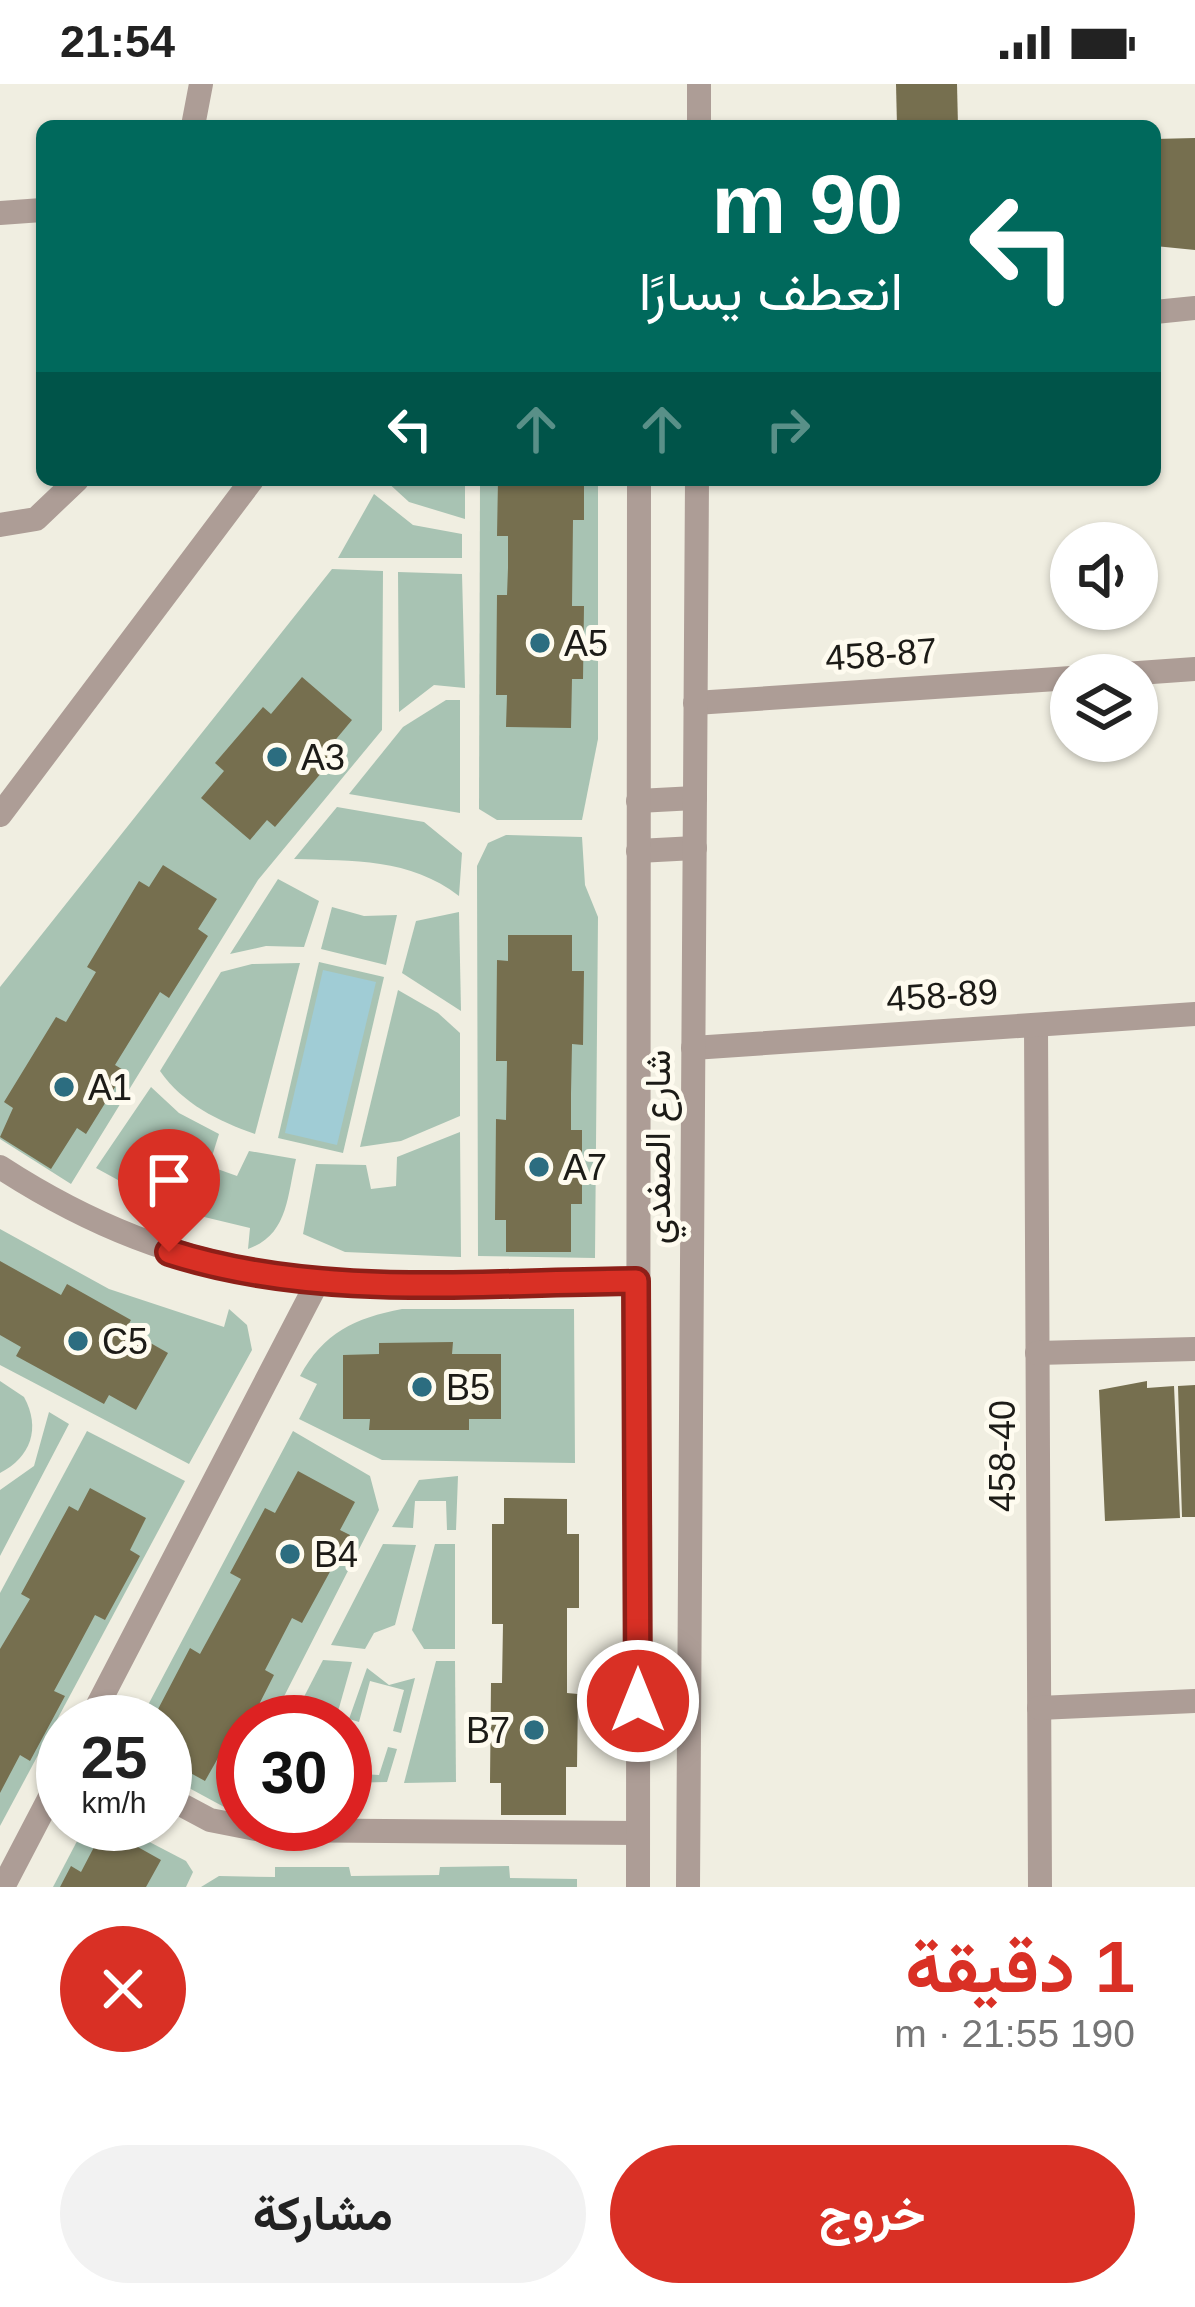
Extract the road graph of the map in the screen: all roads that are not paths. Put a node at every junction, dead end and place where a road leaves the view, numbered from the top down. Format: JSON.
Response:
{"nodes":[{"id":1,"x":202,"y":84,"type":"edge"},
{"id":2,"x":699,"y":84,"type":"edge"},
{"id":3,"x":194,"y":120,"type":"edge"},
{"id":4,"x":699,"y":120,"type":"edge"},
{"id":5,"x":36,"y":210,"type":"edge"},
{"id":6,"x":0,"y":213,"type":"edge"},
{"id":7,"x":1195,"y":308,"type":"edge"},
{"id":8,"x":1161,"y":311,"type":"edge"},
{"id":9,"x":71,"y":486,"type":"edge"},
{"id":10,"x":247,"y":486,"type":"edge"},
{"id":11,"x":639,"y":486,"type":"edge"},
{"id":12,"x":697,"y":486,"type":"edge"},
{"id":13,"x":0,"y":526,"type":"edge"},
{"id":14,"x":1195,"y":669,"type":"edge"},
{"id":15,"x":1158,"y":672,"type":"edge"},
{"id":16,"x":1050,"y":679,"type":"edge"},
{"id":17,"x":695,"y":703,"type":"junction"},
{"id":18,"x":695,"y":798,"type":"junction"},
{"id":19,"x":638,"y":801,"type":"junction"},
{"id":20,"x":0,"y":815,"type":"edge"},
{"id":21,"x":695,"y":848,"type":"junction"},
{"id":22,"x":638,"y":850,"type":"junction"},
{"id":23,"x":1195,"y":1014,"type":"edge"},
{"id":24,"x":1036,"y":1025,"type":"junction"},
{"id":25,"x":693,"y":1048,"type":"junction"},
{"id":26,"x":0,"y":1167,"type":"edge"},
{"id":27,"x":636,"y":1281,"type":"junction"},
{"id":28,"x":317,"y":1283,"type":"junction"},
{"id":29,"x":1195,"y":1349,"type":"edge"},
{"id":30,"x":1037,"y":1353,"type":"junction"},
{"id":31,"x":103,"y":1695,"type":"edge"},
{"id":32,"x":1195,"y":1701,"type":"edge"},
{"id":33,"x":1040,"y":1708,"type":"junction"},
{"id":34,"x":192,"y":1810,"type":"edge"},
{"id":35,"x":36,"y":1824,"type":"edge"},
{"id":36,"x":638,"y":1833,"type":"junction"},
{"id":37,"x":3,"y":1887,"type":"edge"},
{"id":38,"x":638,"y":1887,"type":"edge"},
{"id":39,"x":688,"y":1887,"type":"edge"},
{"id":40,"x":1040,"y":1887,"type":"edge"}],
"edges":[{"from":1,"to":3,"type":"street"},
{"from":2,"to":4,"type":"street"},
{"from":5,"to":6,"type":"street"},
{"from":7,"to":8,"type":"street"},
{"from":9,"to":13,"type":"street"},
{"from":10,"to":20,"type":"street"},
{"from":11,"to":19,"type":"street"},
{"from":12,"to":17,"type":"street","name":"شارع الصفدي"},
{"from":14,"to":15,"type":"street"},
{"from":16,"to":17,"type":"street","name":"458-87"},
{"from":17,"to":18,"type":"street","name":"شارع الصفدي"},
{"from":18,"to":19,"type":"street"},
{"from":18,"to":21,"type":"street","name":"شارع الصفدي"},
{"from":19,"to":22,"type":"street"},
{"from":21,"to":22,"type":"street"},
{"from":21,"to":25,"type":"street","name":"شارع الصفدي"},
{"from":22,"to":27,"type":"street"},
{"from":23,"to":24,"type":"street","name":"458-89"},
{"from":24,"to":25,"type":"street","name":"458-89"},
{"from":24,"to":30,"type":"street","name":"458-40"},
{"from":25,"to":39,"type":"street","name":"شارع الصفدي"},
{"from":26,"to":28,"type":"street"},
{"from":27,"to":28,"type":"street"},
{"from":27,"to":36,"type":"street"},
{"from":28,"to":31,"type":"street"},
{"from":29,"to":30,"type":"street"},
{"from":30,"to":33,"type":"street","name":"458-40"},
{"from":32,"to":33,"type":"street"},
{"from":33,"to":40,"type":"street","name":"458-40"},
{"from":34,"to":36,"type":"street"},
{"from":35,"to":37,"type":"street"},
{"from":36,"to":38,"type":"street"}]}
